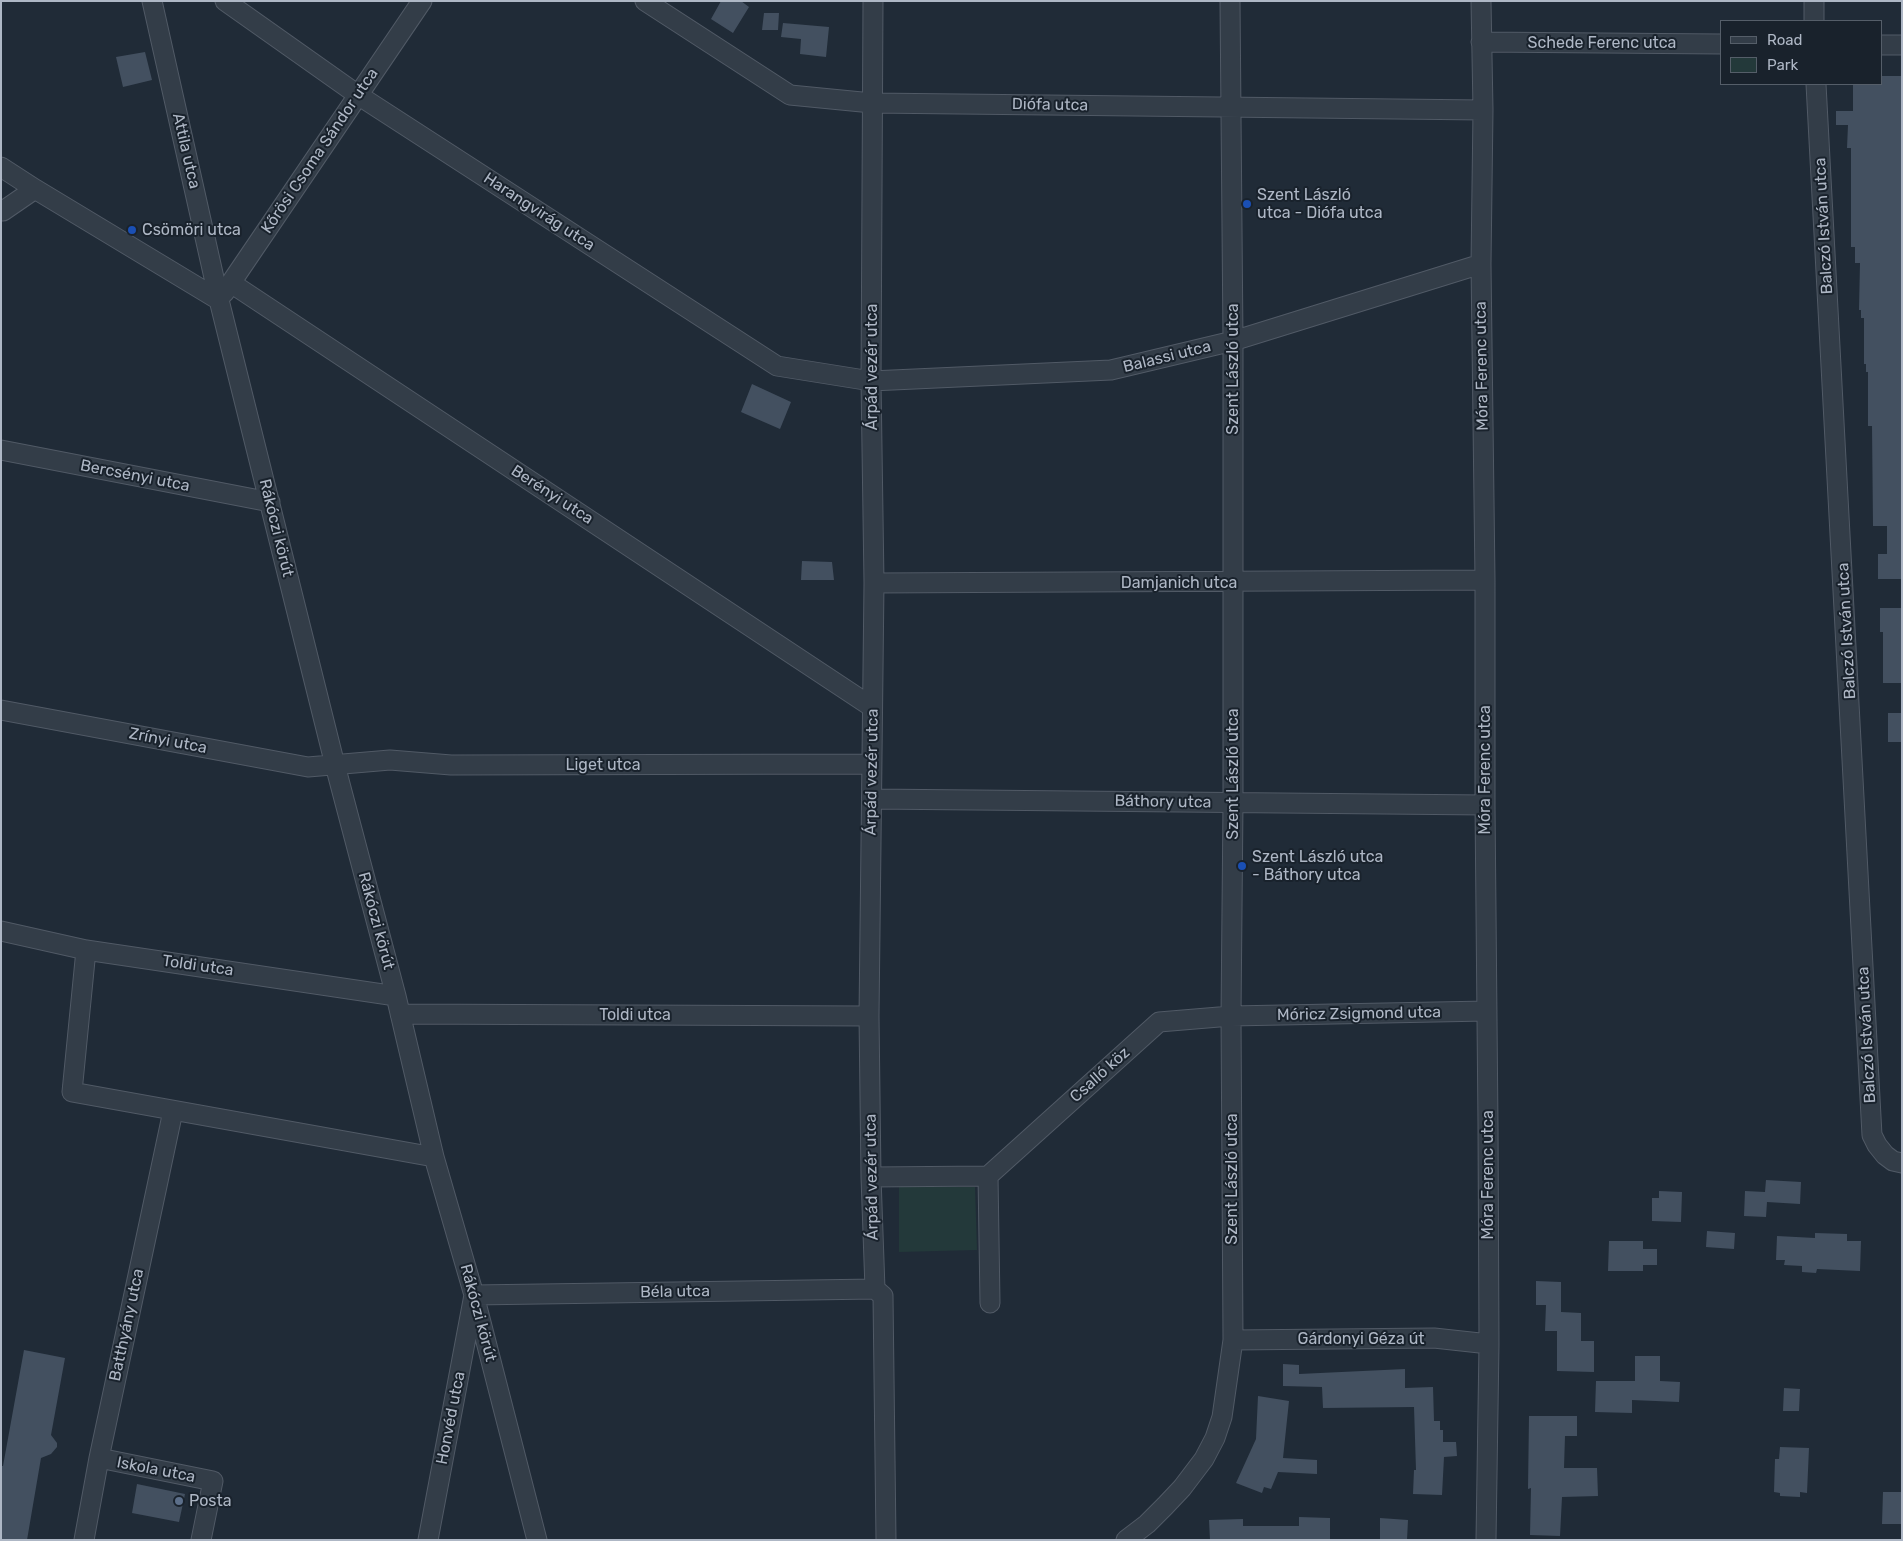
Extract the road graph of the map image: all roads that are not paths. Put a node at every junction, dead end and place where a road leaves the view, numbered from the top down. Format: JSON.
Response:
{"nodes":[{"id":1,"x":152,"y":1,"type":"edge"},
{"id":2,"x":225,"y":1,"type":"edge"},
{"id":3,"x":422,"y":1,"type":"edge"},
{"id":4,"x":645,"y":1,"type":"edge"},
{"id":5,"x":873,"y":1,"type":"edge"},
{"id":6,"x":1230,"y":1,"type":"edge"},
{"id":7,"x":1482,"y":1,"type":"edge"},
{"id":8,"x":1814,"y":1,"type":"edge"},
{"id":9,"x":1814,"y":20,"type":"edge"},
{"id":10,"x":1481,"y":42,"type":"junction"},
{"id":11,"x":1720,"y":44,"type":"edge"},
{"id":12,"x":1883,"y":45,"type":"edge"},
{"id":13,"x":1902,"y":45,"type":"edge"},
{"id":14,"x":1816,"y":85,"type":"edge"},
{"id":15,"x":358,"y":95,"type":"junction"},
{"id":16,"x":872,"y":103,"type":"junction"},
{"id":17,"x":1230,"y":107,"type":"junction"},
{"id":18,"x":1483,"y":110,"type":"junction"},
{"id":19,"x":1,"y":167,"type":"edge"},
{"id":20,"x":34,"y":189,"type":"junction"},
{"id":21,"x":1,"y":210,"type":"edge"},
{"id":22,"x":1481,"y":264,"type":"junction"},
{"id":23,"x":231,"y":283,"type":"junction"},
{"id":24,"x":219,"y":300,"type":"junction"},
{"id":25,"x":1233,"y":341,"type":"junction"},
{"id":26,"x":871,"y":381,"type":"junction"},
{"id":27,"x":1,"y":450,"type":"edge"},
{"id":28,"x":270,"y":502,"type":"junction"},
{"id":29,"x":1485,"y":580,"type":"junction"},
{"id":30,"x":1233,"y":582,"type":"junction"},
{"id":31,"x":874,"y":583,"type":"junction"},
{"id":32,"x":872,"y":706,"type":"junction"},
{"id":33,"x":1,"y":710,"type":"edge"},
{"id":34,"x":871,"y":764,"type":"junction"},
{"id":35,"x":335,"y":765,"type":"junction"},
{"id":36,"x":872,"y":799,"type":"junction"},
{"id":37,"x":1233,"y":803,"type":"junction"},
{"id":38,"x":1485,"y":805,"type":"junction"},
{"id":39,"x":1,"y":931,"type":"edge"},
{"id":40,"x":86,"y":950,"type":"junction"},
{"id":41,"x":396,"y":996,"type":"junction"},
{"id":42,"x":1487,"y":1011,"type":"junction"},
{"id":43,"x":400,"y":1014,"type":"junction"},
{"id":44,"x":869,"y":1016,"type":"junction"},
{"id":45,"x":1231,"y":1016,"type":"junction"},
{"id":46,"x":172,"y":1111,"type":"junction"},
{"id":47,"x":434,"y":1157,"type":"junction"},
{"id":48,"x":1902,"y":1163,"type":"edge"},
{"id":49,"x":988,"y":1176,"type":"junction"},
{"id":50,"x":871,"y":1177,"type":"junction"},
{"id":51,"x":876,"y":1289,"type":"junction"},
{"id":52,"x":474,"y":1295,"type":"junction"},
{"id":53,"x":990,"y":1303,"type":"dead end"},
{"id":54,"x":1233,"y":1340,"type":"junction"},
{"id":55,"x":1489,"y":1344,"type":"junction"},
{"id":56,"x":99,"y":1458,"type":"junction"},
{"id":57,"x":84,"y":1540,"type":"edge"},
{"id":58,"x":201,"y":1540,"type":"edge"},
{"id":59,"x":428,"y":1540,"type":"edge"},
{"id":60,"x":537,"y":1540,"type":"edge"},
{"id":61,"x":886,"y":1540,"type":"edge"},
{"id":62,"x":1126,"y":1540,"type":"edge"},
{"id":63,"x":1486,"y":1540,"type":"edge"}],
"edges":[{"from":1,"to":24,"type":"street","name":"Attila utca"},
{"from":2,"to":15,"type":"street","name":"Harangvirág utca"},
{"from":3,"to":15,"type":"street","name":"Kőrösi Csoma Sándor utca"},
{"from":4,"to":16,"type":"street","name":"Diófa utca"},
{"from":5,"to":16,"type":"street","name":"Árpád vezér utca"},
{"from":6,"to":17,"type":"street","name":"Szent László utca"},
{"from":7,"to":10,"type":"street","name":"Móra Ferenc utca"},
{"from":8,"to":9,"type":"street"},
{"from":10,"to":11,"type":"street","name":"Schede Ferenc utca"},
{"from":10,"to":18,"type":"street","name":"Móra Ferenc utca"},
{"from":12,"to":13,"type":"street"},
{"from":14,"to":48,"type":"street","name":"Balczó István utca"},
{"from":15,"to":23,"type":"street","name":"Kőrösi Csoma Sándor utca"},
{"from":15,"to":26,"type":"street","name":"Harangvirág utca"},
{"from":16,"to":17,"type":"street","name":"Diófa utca"},
{"from":16,"to":26,"type":"street","name":"Árpád vezér utca"},
{"from":17,"to":18,"type":"street","name":"Diófa utca"},
{"from":17,"to":25,"type":"street","name":"Szent László utca"},
{"from":18,"to":22,"type":"street","name":"Móra Ferenc utca"},
{"from":19,"to":20,"type":"street"},
{"from":20,"to":21,"type":"street"},
{"from":20,"to":24,"type":"street"},
{"from":22,"to":25,"type":"street","name":"Balassi utca"},
{"from":22,"to":29,"type":"street","name":"Móra Ferenc utca"},
{"from":23,"to":24,"type":"street","name":"Kőrösi Csoma Sándor utca"},
{"from":23,"to":32,"type":"street","name":"Berényi utca"},
{"from":24,"to":28,"type":"street","name":"Rákóczi körút"},
{"from":25,"to":26,"type":"street","name":"Balassi utca"},
{"from":25,"to":30,"type":"street","name":"Szent László utca"},
{"from":26,"to":31,"type":"street","name":"Árpád vezér utca"},
{"from":27,"to":28,"type":"street","name":"Bercsényi utca"},
{"from":28,"to":35,"type":"street","name":"Rákóczi körút"},
{"from":29,"to":30,"type":"street","name":"Damjanich utca"},
{"from":29,"to":38,"type":"street","name":"Móra Ferenc utca"},
{"from":30,"to":31,"type":"street","name":"Damjanich utca"},
{"from":30,"to":37,"type":"street","name":"Szent László utca"},
{"from":31,"to":32,"type":"street","name":"Árpád vezér utca"},
{"from":32,"to":34,"type":"street","name":"Árpád vezér utca"},
{"from":33,"to":35,"type":"street","name":"Zrínyi utca"},
{"from":34,"to":35,"type":"street","name":"Liget utca"},
{"from":34,"to":36,"type":"street","name":"Árpád vezér utca"},
{"from":35,"to":41,"type":"street","name":"Rákóczi körút"},
{"from":36,"to":37,"type":"street","name":"Báthory utca"},
{"from":36,"to":44,"type":"street","name":"Árpád vezér utca"},
{"from":37,"to":38,"type":"street","name":"Báthory utca"},
{"from":37,"to":45,"type":"street","name":"Szent László utca"},
{"from":38,"to":42,"type":"street","name":"Móra Ferenc utca"},
{"from":39,"to":40,"type":"street","name":"Toldi utca"},
{"from":40,"to":41,"type":"street","name":"Toldi utca"},
{"from":40,"to":46,"type":"street"},
{"from":41,"to":43,"type":"street","name":"Rákóczi körút"},
{"from":42,"to":45,"type":"street","name":"Móricz Zsigmond utca"},
{"from":42,"to":55,"type":"street","name":"Móra Ferenc utca"},
{"from":43,"to":44,"type":"street","name":"Toldi utca"},
{"from":43,"to":47,"type":"street","name":"Rákóczi körút"},
{"from":44,"to":50,"type":"street","name":"Árpád vezér utca"},
{"from":45,"to":49,"type":"street","name":"Csalló köz"},
{"from":45,"to":54,"type":"street","name":"Szent László utca"},
{"from":46,"to":47,"type":"street"},
{"from":46,"to":56,"type":"street","name":"Batthyány utca"},
{"from":47,"to":52,"type":"street","name":"Rákóczi körút"},
{"from":49,"to":50,"type":"street"},
{"from":49,"to":53,"type":"street"},
{"from":50,"to":51,"type":"street","name":"Árpád vezér utca"},
{"from":51,"to":52,"type":"street","name":"Béla utca"},
{"from":51,"to":61,"type":"street","name":"Árpád vezér utca"},
{"from":52,"to":59,"type":"street","name":"Honvéd utca"},
{"from":52,"to":60,"type":"street","name":"Rákóczi körút"},
{"from":54,"to":55,"type":"street","name":"Gárdonyi Géza út"},
{"from":54,"to":62,"type":"street","name":"Szent László utca"},
{"from":55,"to":63,"type":"street","name":"Móra Ferenc utca"},
{"from":56,"to":57,"type":"street","name":"Batthyány utca"},
{"from":56,"to":58,"type":"street","name":"Iskola utca"}]}
